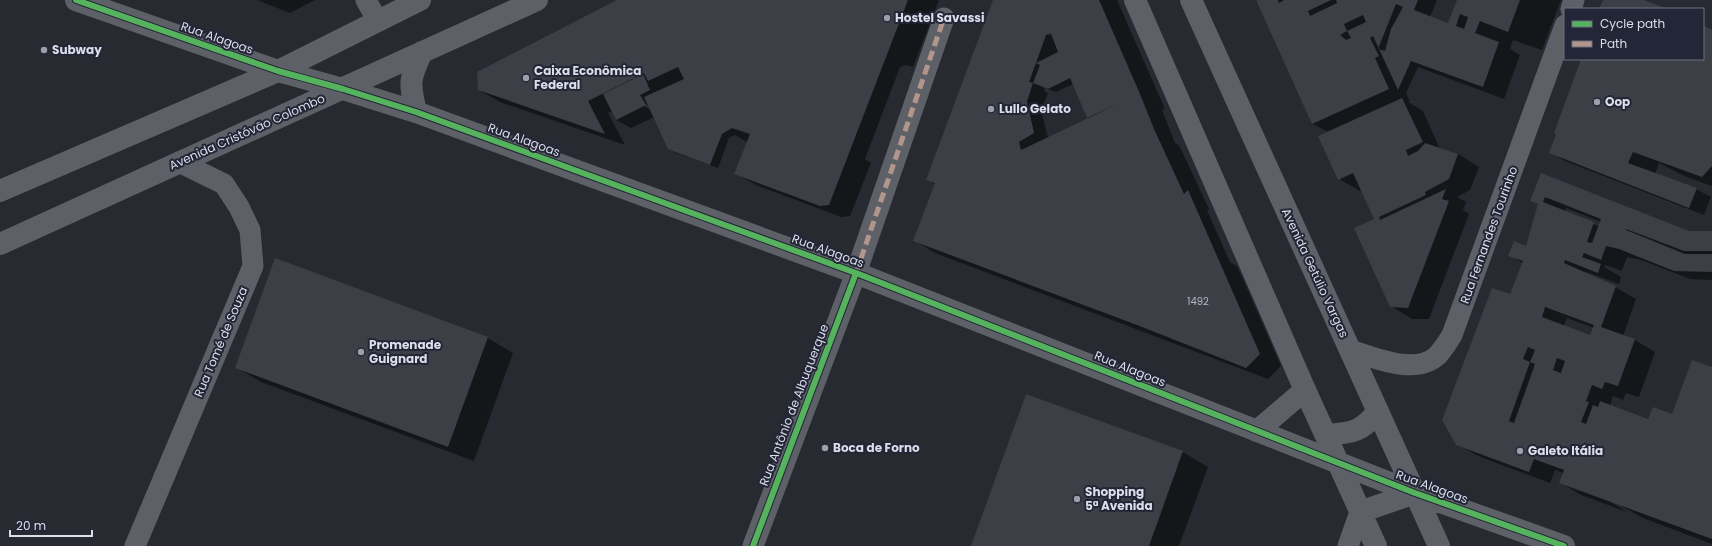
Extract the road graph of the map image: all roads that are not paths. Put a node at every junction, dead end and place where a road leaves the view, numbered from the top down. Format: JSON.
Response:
{"nodes":[{"id":1,"x":76,"y":0,"type":"edge"},
{"id":2,"x":366,"y":0,"type":"edge"},
{"id":3,"x":420,"y":0,"type":"edge"},
{"id":4,"x":537,"y":0,"type":"edge"},
{"id":5,"x":1135,"y":0,"type":"edge"},
{"id":6,"x":1191,"y":0,"type":"edge"},
{"id":7,"x":944,"y":18,"type":"dead end"},
{"id":8,"x":376,"y":20,"type":"junction"},
{"id":9,"x":1564,"y":28,"type":"edge"},
{"id":10,"x":422,"y":52,"type":"junction"},
{"id":11,"x":278,"y":71,"type":"junction"},
{"id":12,"x":343,"y":89,"type":"junction"},
{"id":13,"x":416,"y":112,"type":"junction"},
{"id":14,"x":179,"y":162,"type":"junction"},
{"id":15,"x":0,"y":191,"type":"edge"},
{"id":16,"x":0,"y":244,"type":"edge"},
{"id":17,"x":856,"y":272,"type":"junction"},
{"id":18,"x":1350,"y":350,"type":"junction"},
{"id":19,"x":1305,"y":390,"type":"junction"},
{"id":20,"x":1378,"y":411,"type":"junction"},
{"id":21,"x":1257,"y":431,"type":"junction"},
{"id":22,"x":1326,"y":436,"type":"junction"},
{"id":23,"x":1338,"y":462,"type":"junction"},
{"id":24,"x":1416,"y":493,"type":"junction"},
{"id":25,"x":1360,"y":512,"type":"junction"},
{"id":26,"x":135,"y":546,"type":"edge"},
{"id":27,"x":753,"y":546,"type":"edge"},
{"id":28,"x":1348,"y":546,"type":"edge"},
{"id":29,"x":1376,"y":546,"type":"edge"},
{"id":30,"x":1439,"y":546,"type":"edge"},
{"id":31,"x":1564,"y":546,"type":"edge"}],
"edges":[{"from":1,"to":11,"type":"main road","name":"Rua Alagoas"},
{"from":2,"to":8,"type":"street"},
{"from":3,"to":8,"type":"main road"},
{"from":4,"to":10,"type":"main road","name":"Avenida Cristóvão Colombo"},
{"from":5,"to":19,"type":"main road"},
{"from":6,"to":18,"type":"main road","name":"Avenida Getúlio Vargas"},
{"from":7,"to":17,"type":"street","name":"Rua Antônio de Albuquerque"},
{"from":8,"to":11,"type":"main road"},
{"from":9,"to":18,"type":"street","name":"Rua Fernandes Tourinho"},
{"from":10,"to":12,"type":"main road","name":"Avenida Cristóvão Colombo"},
{"from":10,"to":13,"type":"main road"},
{"from":11,"to":12,"type":"main road","name":"Rua Alagoas"},
{"from":11,"to":15,"type":"main road"},
{"from":12,"to":13,"type":"main road","name":"Rua Alagoas"},
{"from":12,"to":14,"type":"main road","name":"Avenida Cristóvão Colombo"},
{"from":13,"to":17,"type":"main road","name":"Rua Alagoas"},
{"from":14,"to":16,"type":"main road","name":"Avenida Cristóvão Colombo"},
{"from":14,"to":26,"type":"street","name":"Rua Tomé de Souza"},
{"from":17,"to":21,"type":"main road","name":"Rua Alagoas"},
{"from":17,"to":27,"type":"street","name":"Rua Antônio de Albuquerque"},
{"from":18,"to":20,"type":"main road","name":"Avenida Getúlio Vargas"},
{"from":19,"to":21,"type":"main road"},
{"from":19,"to":22,"type":"main road"},
{"from":20,"to":22,"type":"main road"},
{"from":20,"to":24,"type":"main road","name":"Avenida Getúlio Vargas"},
{"from":21,"to":23,"type":"main road","name":"Rua Alagoas"},
{"from":22,"to":23,"type":"main road"},
{"from":23,"to":24,"type":"main road","name":"Rua Alagoas"},
{"from":23,"to":25,"type":"main road"},
{"from":24,"to":25,"type":"main road"},
{"from":24,"to":30,"type":"main road","name":"Avenida Getúlio Vargas"},
{"from":24,"to":31,"type":"main road","name":"Rua Alagoas"},
{"from":25,"to":28,"type":"street"},
{"from":25,"to":29,"type":"main road"}]}
